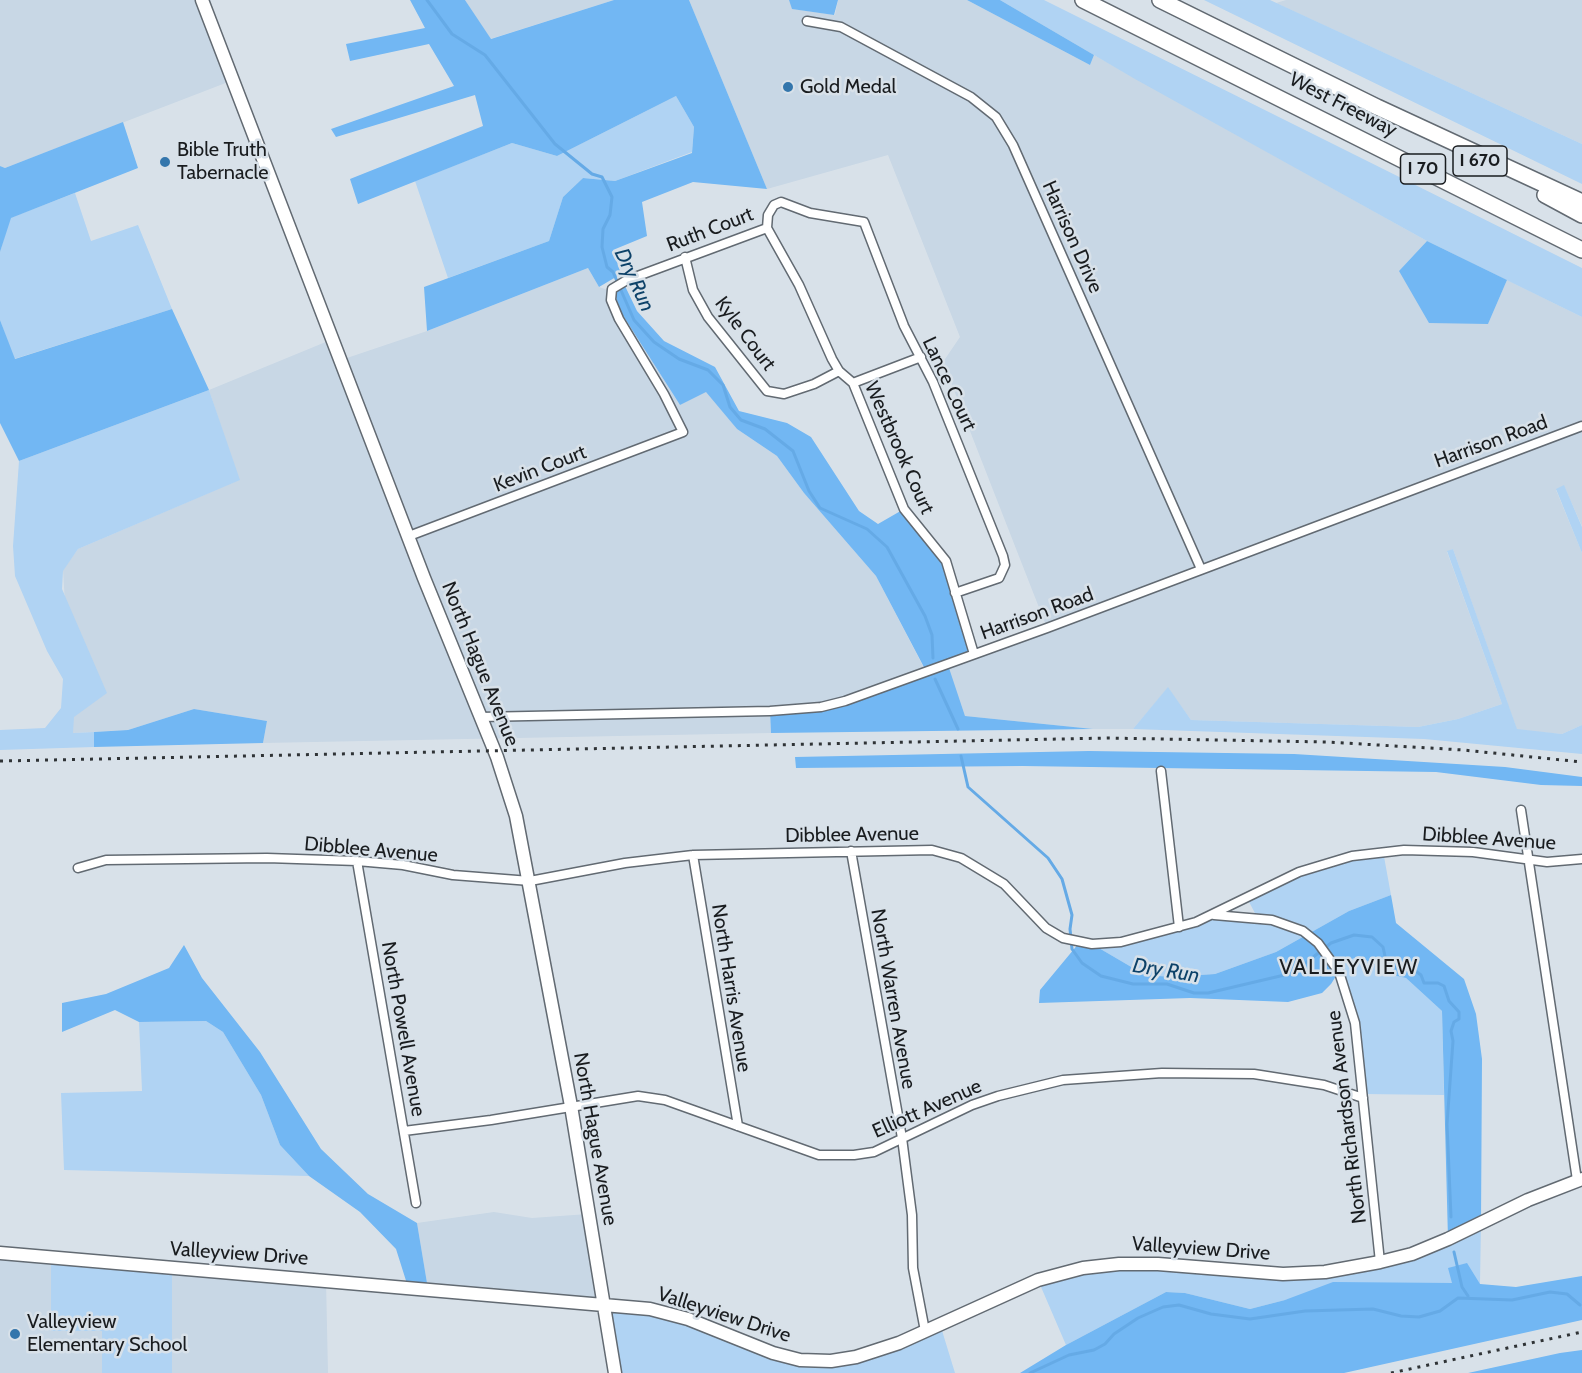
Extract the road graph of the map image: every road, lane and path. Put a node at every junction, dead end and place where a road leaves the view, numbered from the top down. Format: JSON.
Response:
{"nodes":[{"id":1,"x":202,"y":0,"type":"edge"},
{"id":2,"x":1083,"y":0,"type":"edge"},
{"id":3,"x":1160,"y":0,"type":"edge"},
{"id":4,"x":807,"y":21,"type":"dead end"},
{"id":5,"x":1377,"y":107,"type":"junction"},
{"id":6,"x":1582,"y":202,"type":"edge"},
{"id":7,"x":1582,"y":215,"type":"edge"},
{"id":8,"x":843,"y":218,"type":"joint"},
{"id":9,"x":767,"y":228,"type":"junction"},
{"id":10,"x":1582,"y":250,"type":"edge"},
{"id":11,"x":685,"y":257,"type":"junction"},
{"id":12,"x":921,"y":357,"type":"junction"},
{"id":13,"x":839,"y":371,"type":"junction"},
{"id":14,"x":854,"y":383,"type":"junction"},
{"id":15,"x":1582,"y":426,"type":"edge"},
{"id":16,"x":683,"y":432,"type":"joint"},
{"id":17,"x":409,"y":536,"type":"junction"},
{"id":18,"x":1201,"y":569,"type":"junction"},
{"id":19,"x":955,"y":593,"type":"junction"},
{"id":20,"x":974,"y":654,"type":"junction"},
{"id":21,"x":480,"y":717,"type":"junction"},
{"id":22,"x":1161,"y":771,"type":"dead end"},
{"id":23,"x":1521,"y":810,"type":"dead end"},
{"id":24,"x":851,"y":851,"type":"junction"},
{"id":25,"x":693,"y":855,"type":"junction"},
{"id":26,"x":1526,"y":858,"type":"junction"},
{"id":27,"x":1582,"y":859,"type":"edge"},
{"id":28,"x":357,"y":861,"type":"junction"},
{"id":29,"x":78,"y":868,"type":"dead end"},
{"id":30,"x":530,"y":881,"type":"junction"},
{"id":31,"x":1214,"y":915,"type":"junction"},
{"id":32,"x":1179,"y":927,"type":"junction"},
{"id":33,"x":1363,"y":1098,"type":"junction"},
{"id":34,"x":571,"y":1106,"type":"junction"},
{"id":35,"x":738,"y":1126,"type":"junction"},
{"id":36,"x":404,"y":1131,"type":"junction"},
{"id":37,"x":902,"y":1138,"type":"junction"},
{"id":38,"x":1580,"y":1180,"type":"edge"},
{"id":39,"x":416,"y":1203,"type":"dead end"},
{"id":40,"x":0,"y":1253,"type":"edge"},
{"id":41,"x":1380,"y":1262,"type":"junction"},
{"id":42,"x":602,"y":1303,"type":"junction"},
{"id":43,"x":925,"y":1331,"type":"junction"},
{"id":44,"x":615,"y":1373,"type":"edge"}],
"edges":[{"from":1,"to":17,"type":"street","name":"North Hague Avenue"},
{"from":2,"to":10,"type":"highway","name":"West Freeway","number":"I 70"},
{"from":3,"to":5,"type":"highway","name":"West Freeway","number":"I 70"},
{"from":4,"to":18,"type":"street","name":"Harrison Drive"},
{"from":5,"to":6,"type":"highway","name":"West Freeway","number":"I 70"},
{"from":5,"to":7,"type":"highway","number":"I 670"},
{"from":8,"to":9,"type":"street","name":"Ruth Court"},
{"from":8,"to":12,"type":"street","name":"Lance Court"},
{"from":9,"to":11,"type":"street","name":"Ruth Court"},
{"from":9,"to":13,"type":"street","name":"Westbrook Court"},
{"from":11,"to":13,"type":"street","name":"Kyle Court"},
{"from":11,"to":16,"type":"street","name":"Ruth Court"},
{"from":12,"to":14,"type":"street"},
{"from":12,"to":19,"type":"street","name":"Lance Court"},
{"from":13,"to":14,"type":"street","name":"Westbrook Court"},
{"from":14,"to":19,"type":"street","name":"Westbrook Court"},
{"from":15,"to":18,"type":"street","name":"Harrison Road"},
{"from":16,"to":17,"type":"street","name":"Kevin Court"},
{"from":17,"to":21,"type":"street","name":"North Hague Avenue"},
{"from":18,"to":20,"type":"street","name":"Harrison Road"},
{"from":19,"to":20,"type":"street","name":"Westbrook Court"},
{"from":20,"to":21,"type":"street","name":"Harrison Road"},
{"from":21,"to":30,"type":"street","name":"North Hague Avenue"},
{"from":22,"to":32,"type":"street"},
{"from":23,"to":26,"type":"street"},
{"from":24,"to":25,"type":"street","name":"Dibblee Avenue"},
{"from":24,"to":32,"type":"street","name":"Dibblee Avenue"},
{"from":24,"to":37,"type":"street","name":"North Warren Avenue"},
{"from":25,"to":30,"type":"street","name":"Dibblee Avenue"},
{"from":25,"to":35,"type":"street","name":"North Harris Avenue"},
{"from":26,"to":27,"type":"street","name":"Dibblee Avenue"},
{"from":26,"to":31,"type":"street","name":"Dibblee Avenue"},
{"from":26,"to":38,"type":"street"},
{"from":28,"to":29,"type":"street","name":"Dibblee Avenue"},
{"from":28,"to":30,"type":"street","name":"Dibblee Avenue"},
{"from":28,"to":36,"type":"street","name":"North Powell Avenue"},
{"from":30,"to":34,"type":"street","name":"North Hague Avenue"},
{"from":31,"to":32,"type":"street","name":"Dibblee Avenue"},
{"from":31,"to":33,"type":"street","name":"North Richardson Avenue"},
{"from":33,"to":37,"type":"street","name":"Elliott Avenue"},
{"from":33,"to":41,"type":"street","name":"North Richardson Avenue"},
{"from":34,"to":35,"type":"street","name":"Elliott Avenue"},
{"from":34,"to":36,"type":"street","name":"Elliott Avenue"},
{"from":34,"to":42,"type":"street","name":"North Hague Avenue"},
{"from":35,"to":37,"type":"street","name":"Elliott Avenue"},
{"from":36,"to":39,"type":"street","name":"North Powell Avenue"},
{"from":37,"to":43,"type":"street","name":"North Warren Avenue"},
{"from":38,"to":41,"type":"street","name":"Valleyview Drive"},
{"from":40,"to":42,"type":"street","name":"Valleyview Drive"},
{"from":41,"to":43,"type":"street","name":"Valleyview Drive"},
{"from":42,"to":43,"type":"street","name":"Valleyview Drive"},
{"from":42,"to":44,"type":"street","name":"North Hague Avenue"}]}
